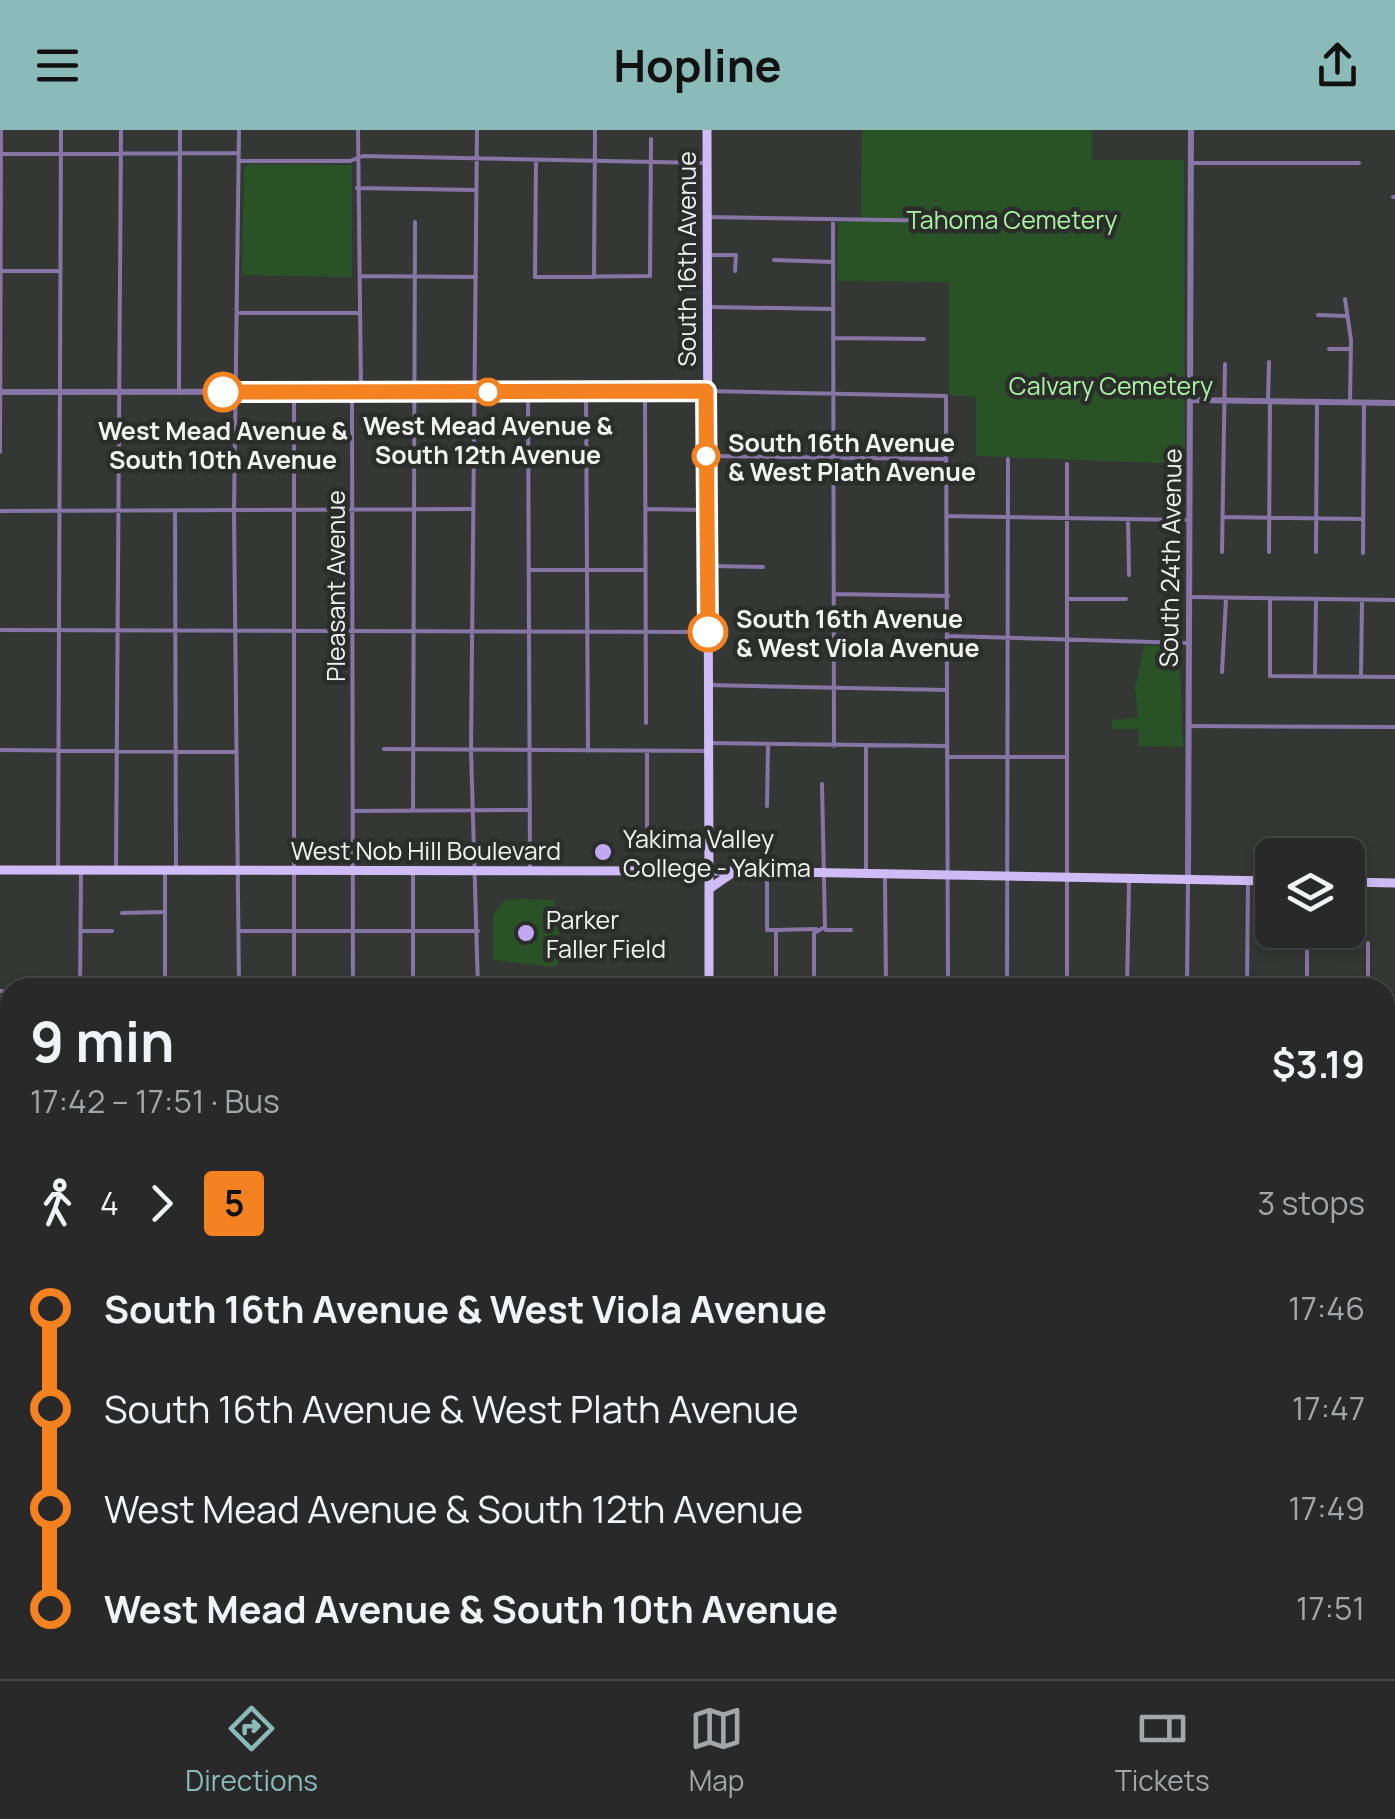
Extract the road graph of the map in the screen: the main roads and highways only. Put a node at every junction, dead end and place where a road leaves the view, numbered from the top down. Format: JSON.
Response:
{"nodes":[{"id":1,"x":707,"y":130,"type":"edge"},
{"id":2,"x":0,"y":870,"type":"edge"},
{"id":3,"x":710,"y":870,"type":"junction"},
{"id":4,"x":734,"y":871,"type":"junction"},
{"id":5,"x":1255,"y":880,"type":"edge"},
{"id":6,"x":1365,"y":882,"type":"edge"},
{"id":7,"x":1395,"y":883,"type":"edge"},
{"id":8,"x":709,"y":890,"type":"junction"},
{"id":9,"x":709,"y":978,"type":"edge"}],
"edges":[{"from":1,"to":3,"type":"main road","name":"South 16th Avenue"},
{"from":2,"to":3,"type":"main road","name":"West Nob Hill Boulevard"},
{"from":3,"to":4,"type":"main road","name":"West Nob Hill Boulevard"},
{"from":3,"to":8,"type":"main road","name":"South 16th Avenue"},
{"from":4,"to":5,"type":"main road","name":"West Nob Hill Boulevard"},
{"from":4,"to":8,"type":"main road"},
{"from":6,"to":7,"type":"main road"},
{"from":8,"to":9,"type":"main road","name":"South 16th Avenue"}]}
